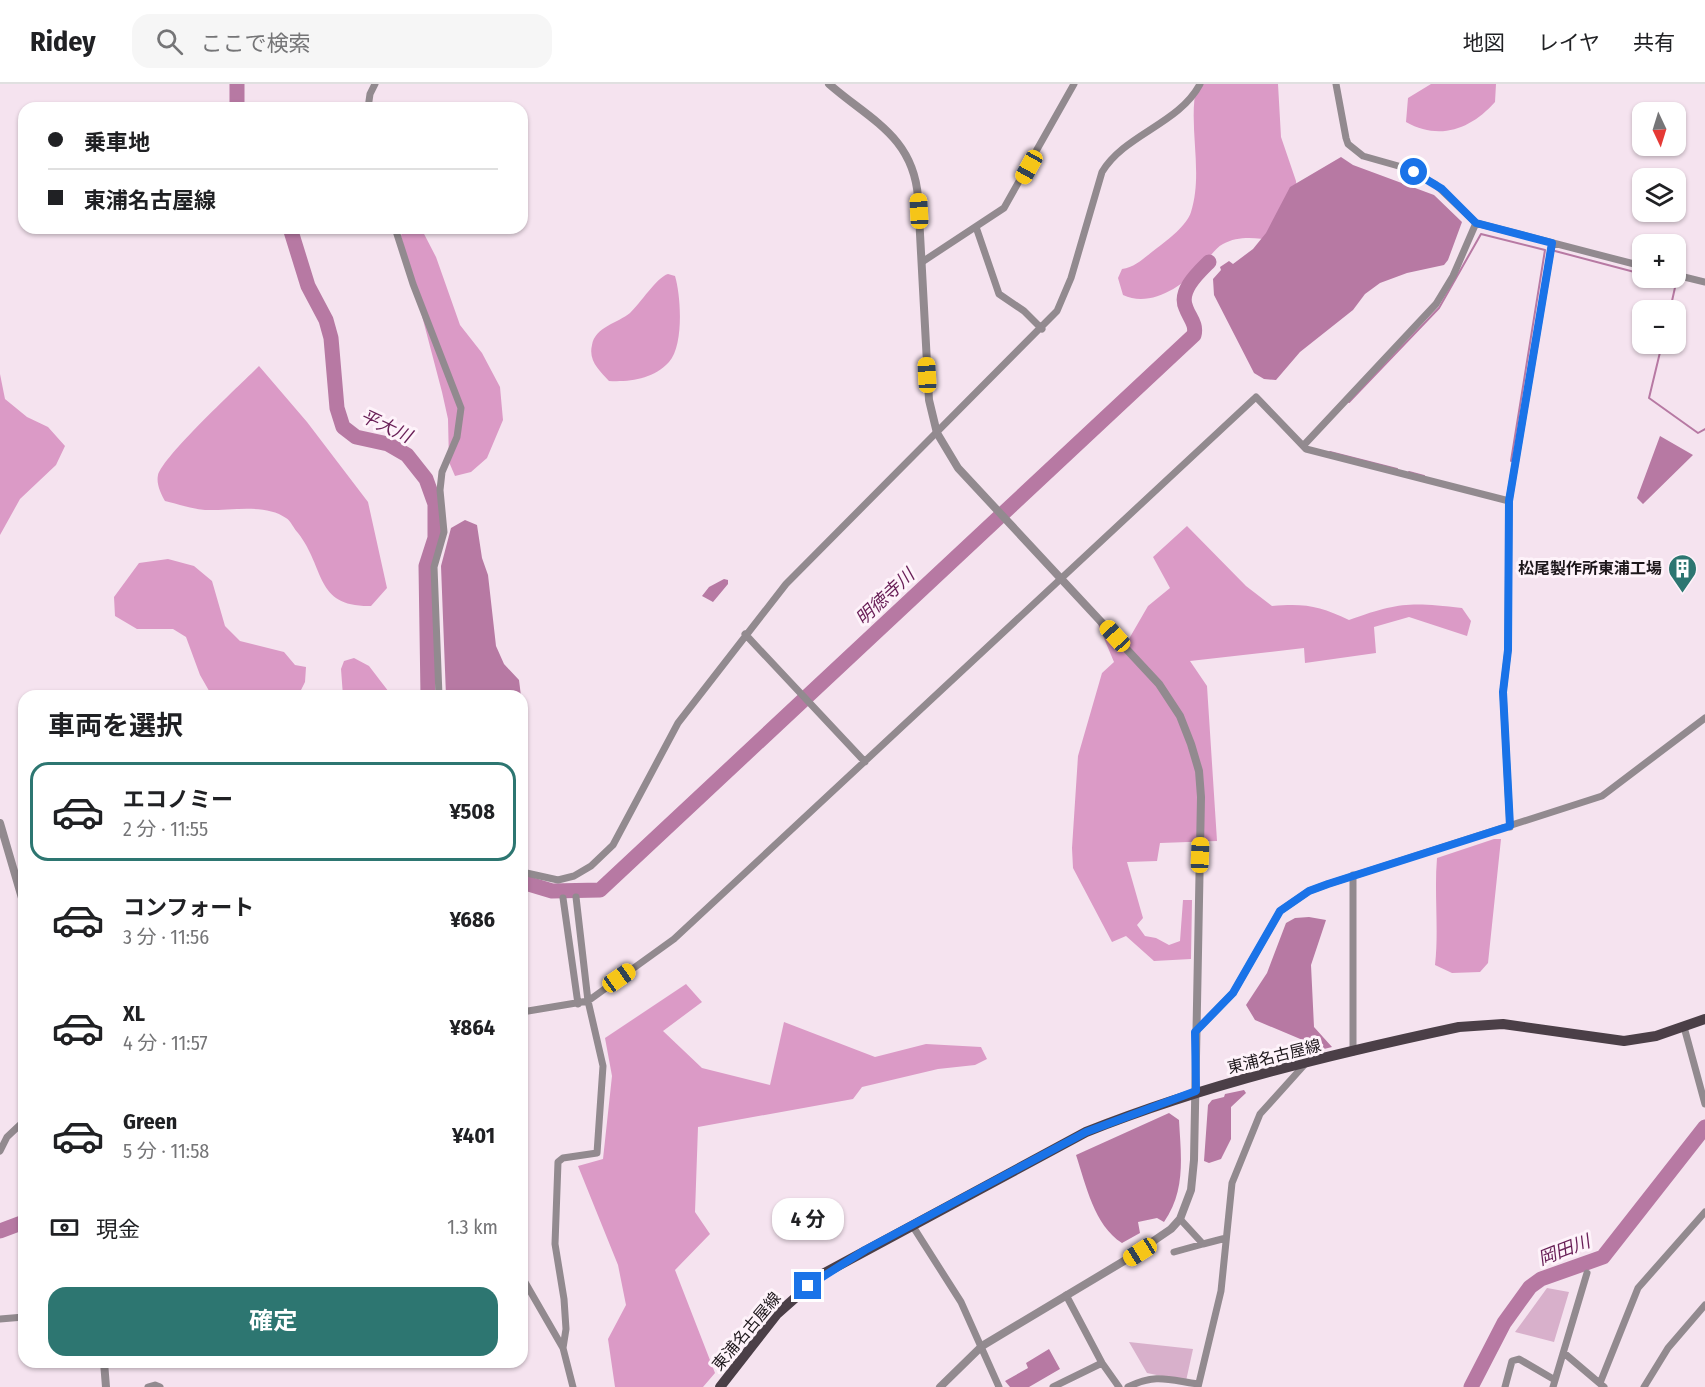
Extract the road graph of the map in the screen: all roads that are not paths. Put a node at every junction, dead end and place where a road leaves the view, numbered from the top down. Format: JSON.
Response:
{"nodes":[{"id":1,"x":375,"y":84,"type":"edge"},
{"id":2,"x":829,"y":84,"type":"edge"},
{"id":3,"x":1074,"y":84,"type":"edge"},
{"id":4,"x":1200,"y":84,"type":"edge"},
{"id":5,"x":1336,"y":84,"type":"edge"},
{"id":6,"x":369,"y":102,"type":"edge"},
{"id":7,"x":1476,"y":223,"type":"junction"},
{"id":8,"x":976,"y":227,"type":"junction"},
{"id":9,"x":397,"y":234,"type":"edge"},
{"id":10,"x":1552,"y":243,"type":"junction"},
{"id":11,"x":922,"y":262,"type":"junction"},
{"id":12,"x":1632,"y":263,"type":"edge"},
{"id":13,"x":1686,"y":277,"type":"edge"},
{"id":14,"x":1705,"y":282,"type":"edge"},
{"id":15,"x":1042,"y":329,"type":"junction"},
{"id":16,"x":937,"y":433,"type":"junction"},
{"id":17,"x":1303,"y":446,"type":"junction"},
{"id":18,"x":1509,"y":501,"type":"junction"},
{"id":19,"x":1061,"y":577,"type":"junction"},
{"id":20,"x":746,"y":634,"type":"junction"},
{"id":21,"x":439,"y":690,"type":"edge"},
{"id":22,"x":1705,"y":718,"type":"edge"},
{"id":23,"x":865,"y":762,"type":"junction"},
{"id":24,"x":0,"y":823,"type":"edge"},
{"id":25,"x":1510,"y":826,"type":"junction"},
{"id":26,"x":528,"y":873,"type":"edge"},
{"id":27,"x":1353,"y":875,"type":"junction"},
{"id":28,"x":18,"y":884,"type":"edge"},
{"id":29,"x":576,"y":897,"type":"dead end"},
{"id":30,"x":563,"y":898,"type":"dead end"},
{"id":31,"x":588,"y":1000,"type":"junction"},
{"id":32,"x":578,"y":1004,"type":"junction"},
{"id":33,"x":528,"y":1011,"type":"edge"},
{"id":34,"x":1705,"y":1019,"type":"edge"},
{"id":35,"x":1684,"y":1027,"type":"junction"},
{"id":36,"x":1195,"y":1032,"type":"junction"},
{"id":37,"x":1353,"y":1052,"type":"junction"},
{"id":38,"x":1306,"y":1063,"type":"junction"},
{"id":39,"x":1701,"y":1077,"type":"edge"},
{"id":40,"x":1196,"y":1091,"type":"junction"},
{"id":41,"x":1705,"y":1104,"type":"edge"},
{"id":42,"x":18,"y":1127,"type":"edge"},
{"id":43,"x":0,"y":1151,"type":"edge"},
{"id":44,"x":1705,"y":1213,"type":"edge"},
{"id":45,"x":1180,"y":1219,"type":"junction"},
{"id":46,"x":912,"y":1225,"type":"junction"},
{"id":47,"x":1227,"y":1238,"type":"junction"},
{"id":48,"x":1203,"y":1244,"type":"junction"},
{"id":49,"x":1174,"y":1252,"type":"dead end"},
{"id":50,"x":1587,"y":1273,"type":"dead end"},
{"id":51,"x":528,"y":1287,"type":"edge"},
{"id":52,"x":1066,"y":1295,"type":"junction"},
{"id":53,"x":1705,"y":1305,"type":"edge"},
{"id":54,"x":18,"y":1318,"type":"edge"},
{"id":55,"x":0,"y":1319,"type":"edge"},
{"id":56,"x":982,"y":1346,"type":"junction"},
{"id":57,"x":563,"y":1348,"type":"junction"},
{"id":58,"x":1564,"y":1353,"type":"junction"},
{"id":59,"x":1102,"y":1363,"type":"junction"},
{"id":60,"x":104,"y":1368,"type":"edge"},
{"id":61,"x":1554,"y":1383,"type":"edge"},
{"id":62,"x":1602,"y":1385,"type":"edge"},
{"id":63,"x":1198,"y":1386,"type":"edge"},
{"id":64,"x":106,"y":1387,"type":"edge"},
{"id":65,"x":148,"y":1387,"type":"edge"},
{"id":66,"x":160,"y":1387,"type":"edge"},
{"id":67,"x":573,"y":1387,"type":"edge"},
{"id":68,"x":720,"y":1387,"type":"edge"},
{"id":69,"x":939,"y":1387,"type":"edge"},
{"id":70,"x":999,"y":1387,"type":"edge"},
{"id":71,"x":1053,"y":1387,"type":"edge"},
{"id":72,"x":1119,"y":1387,"type":"edge"},
{"id":73,"x":1128,"y":1387,"type":"edge"},
{"id":74,"x":1505,"y":1387,"type":"edge"},
{"id":75,"x":1644,"y":1387,"type":"edge"}],
"edges":[{"from":1,"to":6,"type":"street"},
{"from":2,"to":11,"type":"street"},
{"from":3,"to":8,"type":"street"},
{"from":4,"to":15,"type":"street"},
{"from":5,"to":7,"type":"street"},
{"from":7,"to":10,"type":"street"},
{"from":7,"to":17,"type":"street"},
{"from":8,"to":11,"type":"street"},
{"from":8,"to":15,"type":"street"},
{"from":9,"to":21,"type":"street"},
{"from":10,"to":12,"type":"street"},
{"from":10,"to":18,"type":"street"},
{"from":11,"to":16,"type":"street"},
{"from":13,"to":14,"type":"street"},
{"from":15,"to":16,"type":"street"},
{"from":16,"to":19,"type":"street"},
{"from":16,"to":20,"type":"street"},
{"from":17,"to":18,"type":"street"},
{"from":17,"to":19,"type":"street"},
{"from":18,"to":25,"type":"street"},
{"from":19,"to":23,"type":"street"},
{"from":19,"to":36,"type":"street"},
{"from":20,"to":23,"type":"street"},
{"from":20,"to":26,"type":"street"},
{"from":22,"to":25,"type":"street"},
{"from":23,"to":31,"type":"street"},
{"from":24,"to":28,"type":"street"},
{"from":25,"to":27,"type":"street"},
{"from":27,"to":36,"type":"street"},
{"from":27,"to":37,"type":"street"},
{"from":29,"to":31,"type":"street"},
{"from":30,"to":32,"type":"street"},
{"from":31,"to":32,"type":"street"},
{"from":31,"to":57,"type":"street"},
{"from":32,"to":33,"type":"street"},
{"from":34,"to":35,"type":"main road","name":"東浦名古屋線"},
{"from":35,"to":37,"type":"main road","name":"東浦名古屋線"},
{"from":35,"to":39,"type":"street"},
{"from":36,"to":40,"type":"street"},
{"from":37,"to":38,"type":"main road","name":"東浦名古屋線"},
{"from":38,"to":40,"type":"main road","name":"東浦名古屋線"},
{"from":38,"to":47,"type":"street"},
{"from":39,"to":41,"type":"street"},
{"from":40,"to":45,"type":"street"},
{"from":40,"to":46,"type":"main road","name":"東浦名古屋線"},
{"from":42,"to":43,"type":"street"},
{"from":44,"to":62,"type":"street"},
{"from":45,"to":48,"type":"street"},
{"from":45,"to":52,"type":"street"},
{"from":46,"to":56,"type":"street"},
{"from":46,"to":68,"type":"main road","name":"東浦名古屋線"},
{"from":47,"to":48,"type":"street"},
{"from":47,"to":63,"type":"street"},
{"from":48,"to":49,"type":"street"},
{"from":50,"to":58,"type":"street"},
{"from":51,"to":57,"type":"street"},
{"from":52,"to":56,"type":"street"},
{"from":52,"to":59,"type":"street"},
{"from":53,"to":75,"type":"street"},
{"from":54,"to":55,"type":"street"},
{"from":56,"to":69,"type":"street"},
{"from":56,"to":70,"type":"street"},
{"from":57,"to":67,"type":"street"},
{"from":58,"to":61,"type":"street"},
{"from":58,"to":62,"type":"street"},
{"from":59,"to":71,"type":"street"},
{"from":59,"to":72,"type":"street"},
{"from":60,"to":64,"type":"street"},
{"from":61,"to":74,"type":"street"},
{"from":63,"to":73,"type":"street"},
{"from":65,"to":66,"type":"street"}]}
